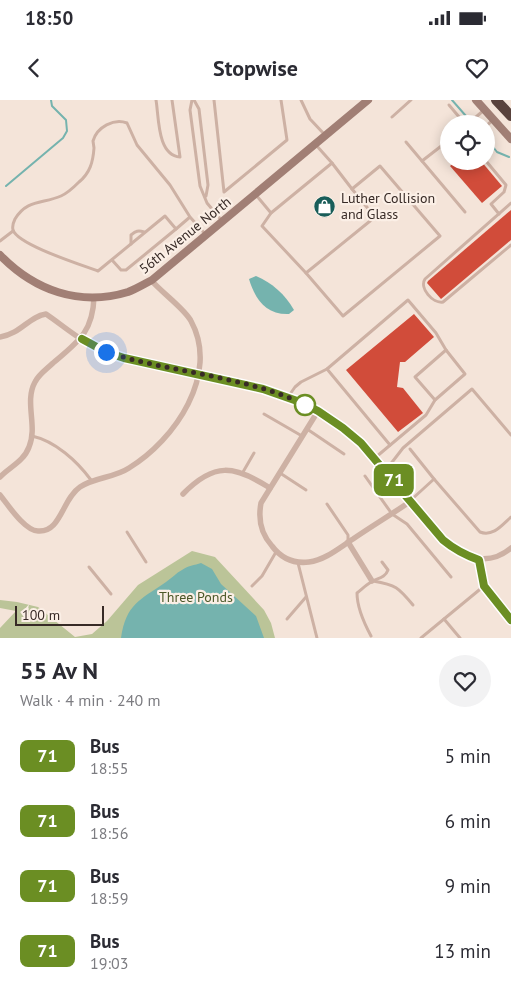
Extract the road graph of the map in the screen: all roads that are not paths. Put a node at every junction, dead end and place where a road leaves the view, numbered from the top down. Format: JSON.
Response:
{"nodes":[{"id":1,"x":156,"y":100,"type":"edge"},
{"id":2,"x":172,"y":100,"type":"edge"},
{"id":3,"x":193,"y":100,"type":"edge"},
{"id":4,"x":214,"y":100,"type":"edge"},
{"id":5,"x":281,"y":100,"type":"edge"},
{"id":6,"x":301,"y":100,"type":"edge"},
{"id":7,"x":368,"y":100,"type":"edge"},
{"id":8,"x":411,"y":100,"type":"edge"},
{"id":9,"x":476,"y":100,"type":"edge"},
{"id":10,"x":496,"y":100,"type":"edge"},
{"id":11,"x":504,"y":100,"type":"edge"},
{"id":12,"x":449,"y":104,"type":"dead end"},
{"id":13,"x":511,"y":108,"type":"edge"},
{"id":14,"x":484,"y":109,"type":"junction"},
{"id":15,"x":458,"y":115,"type":"edge"},
{"id":16,"x":477,"y":115,"type":"edge"},
{"id":17,"x":489,"y":115,"type":"edge"},
{"id":18,"x":511,"y":116,"type":"edge"},
{"id":19,"x":392,"y":117,"type":"dead end"},
{"id":20,"x":495,"y":121,"type":"edge"},
{"id":21,"x":325,"y":136,"type":"junction"},
{"id":22,"x":511,"y":139,"type":"edge"},
{"id":23,"x":406,"y":142,"type":"dead end"},
{"id":24,"x":316,"y":144,"type":"junction"},
{"id":25,"x":440,"y":147,"type":"edge"},
{"id":26,"x":422,"y":161,"type":"junction"},
{"id":27,"x":332,"y":163,"type":"junction"},
{"id":28,"x":494,"y":170,"type":"edge"},
{"id":29,"x":352,"y":189,"type":"junction"},
{"id":30,"x":256,"y":194,"type":"junction"},
{"id":31,"x":206,"y":196,"type":"junction"},
{"id":32,"x":511,"y":203,"type":"edge"},
{"id":33,"x":465,"y":212,"type":"dead end"},
{"id":34,"x":271,"y":213,"type":"junction"},
{"id":35,"x":499,"y":214,"type":"junction"},
{"id":36,"x":190,"y":217,"type":"junction"},
{"id":37,"x":223,"y":222,"type":"junction"},
{"id":38,"x":176,"y":229,"type":"junction"},
{"id":39,"x":13,"y":231,"type":"junction"},
{"id":40,"x":145,"y":232,"type":"junction"},
{"id":41,"x":206,"y":235,"type":"junction"},
{"id":42,"x":0,"y":241,"type":"edge"},
{"id":43,"x":131,"y":244,"type":"junction"},
{"id":44,"x":511,"y":245,"type":"edge"},
{"id":45,"x":0,"y":255,"type":"edge"},
{"id":46,"x":112,"y":260,"type":"junction"},
{"id":47,"x":306,"y":273,"type":"junction"},
{"id":48,"x":151,"y":280,"type":"junction"},
{"id":49,"x":94,"y":298,"type":"junction"},
{"id":50,"x":0,"y":337,"type":"edge"},
{"id":51,"x":82,"y":339,"type":"junction"},
{"id":52,"x":446,"y":350,"type":"junction"},
{"id":53,"x":327,"y":369,"type":"junction"},
{"id":54,"x":198,"y":375,"type":"junction"},
{"id":55,"x":288,"y":397,"type":"junction"},
{"id":56,"x":435,"y":400,"type":"junction"},
{"id":57,"x":318,"y":411,"type":"junction"},
{"id":58,"x":264,"y":414,"type":"dead end"},
{"id":59,"x":307,"y":429,"type":"junction"},
{"id":60,"x":511,"y":435,"type":"edge"},
{"id":61,"x":32,"y":436,"type":"junction"},
{"id":62,"x":302,"y":436,"type":"junction"},
{"id":63,"x":390,"y":445,"type":"junction"},
{"id":64,"x":410,"y":449,"type":"dead end"},
{"id":65,"x":254,"y":454,"type":"dead end"},
{"id":66,"x":344,"y":454,"type":"dead end"},
{"id":67,"x":375,"y":458,"type":"junction"},
{"id":68,"x":386,"y":470,"type":"junction"},
{"id":69,"x":243,"y":472,"type":"junction"},
{"id":70,"x":280,"y":472,"type":"junction"},
{"id":71,"x":364,"y":476,"type":"dead end"},
{"id":72,"x":0,"y":477,"type":"edge"},
{"id":73,"x":434,"y":479,"type":"junction"},
{"id":74,"x":91,"y":480,"type":"junction"},
{"id":75,"x":270,"y":488,"type":"junction"},
{"id":76,"x":306,"y":490,"type":"dead end"},
{"id":77,"x":183,"y":494,"type":"dead end"},
{"id":78,"x":0,"y":495,"type":"edge"},
{"id":79,"x":411,"y":500,"type":"junction"},
{"id":80,"x":327,"y":504,"type":"dead end"},
{"id":81,"x":392,"y":514,"type":"junction"},
{"id":82,"x":511,"y":517,"type":"edge"},
{"id":83,"x":127,"y":532,"type":"dead end"},
{"id":84,"x":348,"y":542,"type":"junction"},
{"id":85,"x":511,"y":548,"type":"edge"},
{"id":86,"x":277,"y":552,"type":"junction"},
{"id":87,"x":479,"y":560,"type":"junction"},
{"id":88,"x":146,"y":562,"type":"dead end"},
{"id":89,"x":298,"y":562,"type":"junction"},
{"id":90,"x":382,"y":562,"type":"dead end"},
{"id":91,"x":89,"y":567,"type":"dead end"},
{"id":92,"x":452,"y":577,"type":"dead end"},
{"id":93,"x":372,"y":581,"type":"junction"},
{"id":94,"x":252,"y":586,"type":"dead end"},
{"id":95,"x":484,"y":586,"type":"junction"},
{"id":96,"x":111,"y":594,"type":"dead end"},
{"id":97,"x":306,"y":597,"type":"junction"},
{"id":98,"x":413,"y":605,"type":"dead end"},
{"id":99,"x":287,"y":618,"type":"dead end"},
{"id":100,"x":444,"y":619,"type":"junction"},
{"id":101,"x":511,"y":620,"type":"edge"},
{"id":102,"x":456,"y":634,"type":"junction"},
{"id":103,"x":371,"y":636,"type":"dead end"},
{"id":104,"x":426,"y":636,"type":"edge"},
{"id":105,"x":317,"y":638,"type":"edge"},
{"id":106,"x":421,"y":638,"type":"edge"},
{"id":107,"x":451,"y":638,"type":"edge"},
{"id":108,"x":460,"y":638,"type":"edge"}],
"edges":[{"from":1,"to":2,"type":"lane"},
{"from":3,"to":31,"type":"lane"},
{"from":3,"to":31,"type":"lane"},
{"from":4,"to":5,"type":"lane"},
{"from":6,"to":21,"type":"lane"},
{"from":7,"to":21,"type":"street","name":"56th Avenue North"},
{"from":8,"to":19,"type":"lane"},
{"from":9,"to":14,"type":"street"},
{"from":10,"to":18,"type":"highway"},
{"from":11,"to":13,"type":"highway"},
{"from":12,"to":15,"type":"lane"},
{"from":14,"to":16,"type":"lane"},
{"from":14,"to":17,"type":"street"},
{"from":20,"to":22,"type":"street"},
{"from":21,"to":24,"type":"street","name":"56th Avenue North"},
{"from":23,"to":26,"type":"lane"},
{"from":24,"to":27,"type":"lane"},
{"from":24,"to":30,"type":"street","name":"56th Avenue North"},
{"from":25,"to":26,"type":"lane"},
{"from":26,"to":33,"type":"lane"},
{"from":27,"to":29,"type":"lane"},
{"from":27,"to":34,"type":"lane"},
{"from":28,"to":35,"type":"lane"},
{"from":29,"to":47,"type":"lane"},
{"from":29,"to":47,"type":"lane"},
{"from":30,"to":34,"type":"lane"},
{"from":30,"to":37,"type":"street","name":"56th Avenue North"},
{"from":31,"to":37,"type":"lane"},
{"from":32,"to":35,"type":"lane"},
{"from":34,"to":47,"type":"lane"},
{"from":35,"to":44,"type":"lane"},
{"from":36,"to":38,"type":"lane"},
{"from":36,"to":39,"type":"lane"},
{"from":36,"to":41,"type":"lane"},
{"from":37,"to":41,"type":"street","name":"56th Avenue North"},
{"from":38,"to":40,"type":"lane"},
{"from":38,"to":46,"type":"lane"},
{"from":39,"to":42,"type":"lane"},
{"from":39,"to":46,"type":"lane"},
{"from":40,"to":43,"type":"lane"},
{"from":40,"to":43,"type":"lane"},
{"from":41,"to":48,"type":"street","name":"56th Avenue North"},
{"from":43,"to":46,"type":"lane"},
{"from":45,"to":49,"type":"street","name":"56th Avenue North"},
{"from":48,"to":49,"type":"street","name":"56th Avenue North"},
{"from":48,"to":54,"type":"street"},
{"from":49,"to":51,"type":"street"},
{"from":50,"to":51,"type":"street"},
{"from":51,"to":54,"type":"street"},
{"from":51,"to":61,"type":"street"},
{"from":52,"to":53,"type":"lane"},
{"from":52,"to":56,"type":"lane"},
{"from":52,"to":56,"type":"lane"},
{"from":53,"to":55,"type":"lane"},
{"from":53,"to":63,"type":"lane"},
{"from":54,"to":55,"type":"street"},
{"from":54,"to":74,"type":"street"},
{"from":55,"to":57,"type":"street"},
{"from":56,"to":63,"type":"lane"},
{"from":57,"to":59,"type":"street"},
{"from":57,"to":67,"type":"street"},
{"from":58,"to":62,"type":"lane"},
{"from":59,"to":62,"type":"street"},
{"from":59,"to":66,"type":"lane"},
{"from":60,"to":68,"type":"lane"},
{"from":61,"to":72,"type":"street"},
{"from":61,"to":74,"type":"lane"},
{"from":62,"to":70,"type":"street"},
{"from":63,"to":67,"type":"lane"},
{"from":64,"to":73,"type":"lane"},
{"from":65,"to":69,"type":"lane"},
{"from":67,"to":68,"type":"street"},
{"from":68,"to":79,"type":"street"},
{"from":69,"to":75,"type":"street"},
{"from":69,"to":77,"type":"street"},
{"from":70,"to":75,"type":"street"},
{"from":70,"to":76,"type":"lane"},
{"from":71,"to":81,"type":"lane"},
{"from":73,"to":79,"type":"lane"},
{"from":73,"to":82,"type":"lane"},
{"from":74,"to":78,"type":"street"},
{"from":75,"to":86,"type":"street"},
{"from":79,"to":81,"type":"street"},
{"from":79,"to":87,"type":"street"},
{"from":80,"to":84,"type":"lane"},
{"from":81,"to":84,"type":"street"},
{"from":81,"to":92,"type":"lane"},
{"from":83,"to":88,"type":"lane"},
{"from":84,"to":89,"type":"street"},
{"from":84,"to":93,"type":"street"},
{"from":85,"to":87,"type":"street"},
{"from":86,"to":89,"type":"street"},
{"from":86,"to":94,"type":"lane"},
{"from":87,"to":95,"type":"street"},
{"from":89,"to":97,"type":"lane"},
{"from":90,"to":93,"type":"lane"},
{"from":91,"to":96,"type":"lane"},
{"from":93,"to":98,"type":"lane"},
{"from":93,"to":103,"type":"lane"},
{"from":95,"to":100,"type":"lane"},
{"from":95,"to":101,"type":"street"},
{"from":97,"to":99,"type":"lane"},
{"from":97,"to":105,"type":"lane"},
{"from":100,"to":102,"type":"lane"},
{"from":100,"to":104,"type":"lane"},
{"from":102,"to":107,"type":"lane"},
{"from":102,"to":108,"type":"lane"},
{"from":104,"to":106,"type":"lane"}]}
